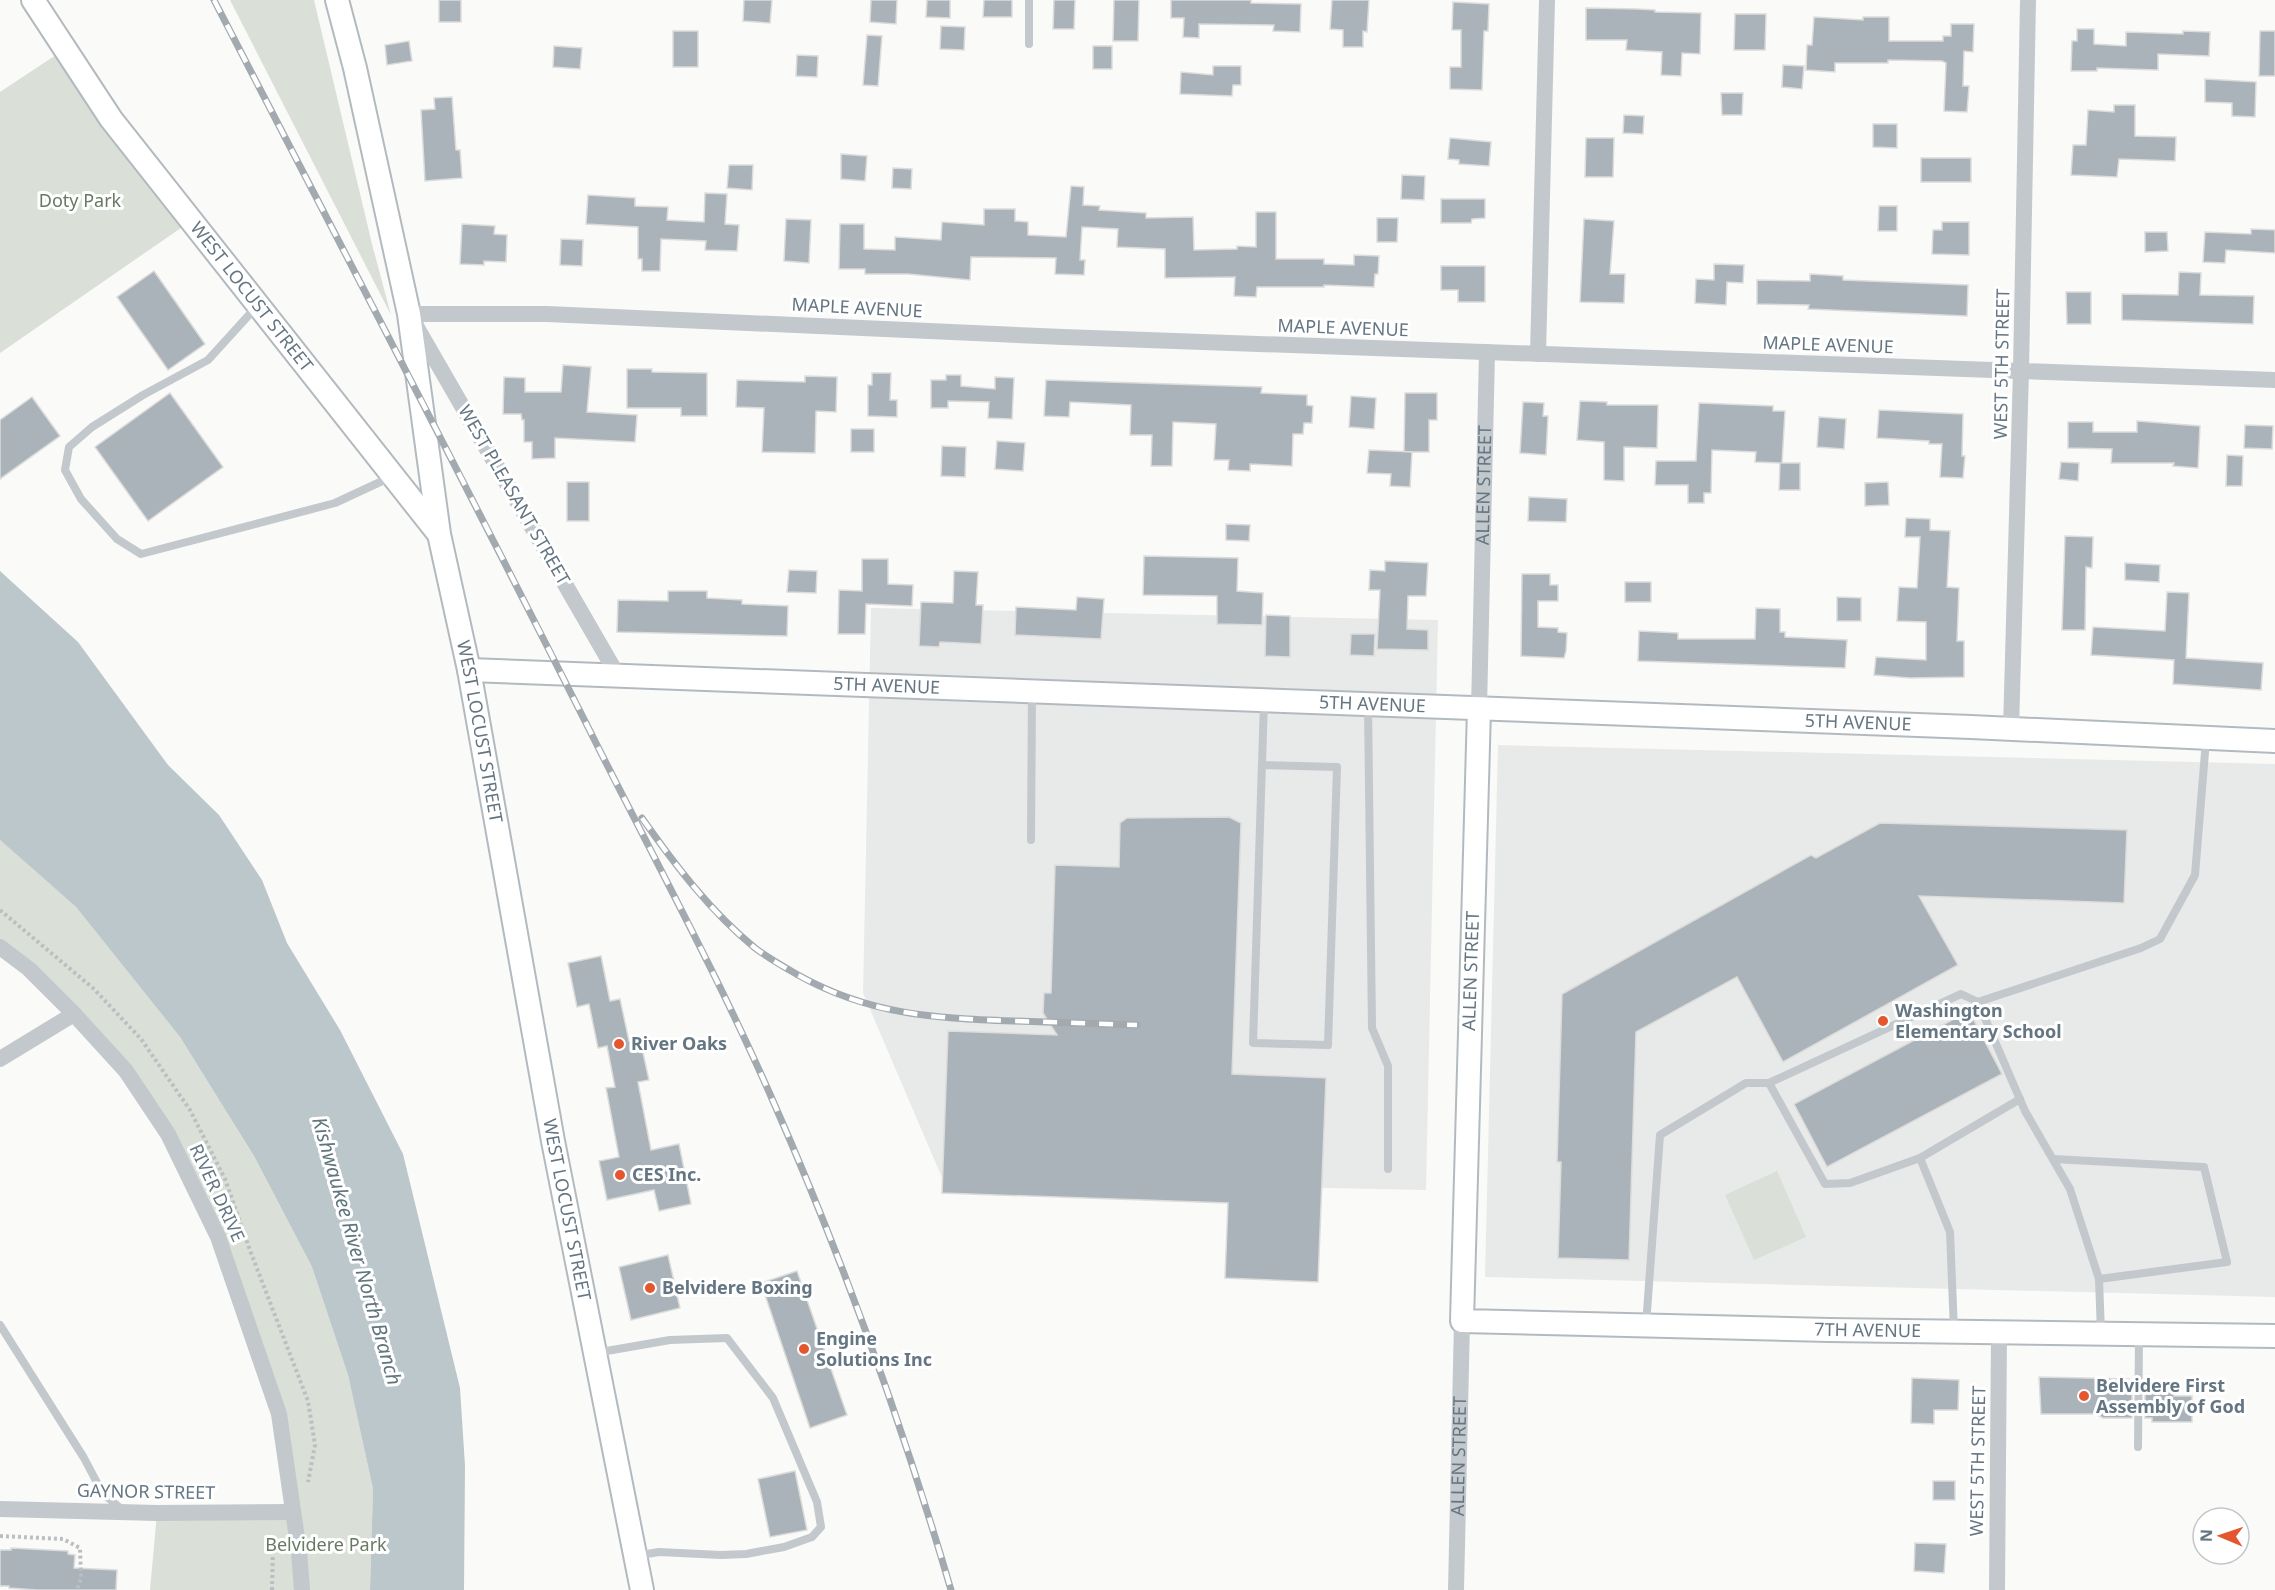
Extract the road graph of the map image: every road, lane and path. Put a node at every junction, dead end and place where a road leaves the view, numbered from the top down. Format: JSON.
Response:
{"nodes":[{"id":1,"x":33,"y":0,"type":"edge"},
{"id":2,"x":337,"y":0,"type":"edge"},
{"id":3,"x":1029,"y":0,"type":"edge"},
{"id":4,"x":1547,"y":0,"type":"edge"},
{"id":5,"x":2028,"y":0,"type":"edge"},
{"id":6,"x":1029,"y":44,"type":"dead end"},
{"id":7,"x":258,"y":305,"type":"junction"},
{"id":8,"x":409,"y":314,"type":"junction"},
{"id":9,"x":1487,"y":352,"type":"junction"},
{"id":10,"x":1538,"y":354,"type":"junction"},
{"id":11,"x":2021,"y":371,"type":"junction"},
{"id":12,"x":2275,"y":380,"type":"edge"},
{"id":13,"x":393,"y":476,"type":"junction"},
{"id":14,"x":439,"y":534,"type":"junction"},
{"id":15,"x":470,"y":670,"type":"junction"},
{"id":16,"x":618,"y":676,"type":"junction"},
{"id":17,"x":1032,"y":691,"type":"junction"},
{"id":18,"x":1264,"y":701,"type":"junction"},
{"id":19,"x":1368,"y":705,"type":"junction"},
{"id":20,"x":1479,"y":709,"type":"junction"},
{"id":21,"x":2011,"y":729,"type":"junction"},
{"id":22,"x":2207,"y":738,"type":"junction"},
{"id":23,"x":2275,"y":741,"type":"edge"},
{"id":24,"x":1262,"y":765,"type":"junction"},
{"id":25,"x":1031,"y":840,"type":"dead end"},
{"id":26,"x":0,"y":947,"type":"edge"},
{"id":27,"x":1978,"y":1002,"type":"junction"},
{"id":28,"x":74,"y":1014,"type":"junction"},
{"id":29,"x":0,"y":1059,"type":"edge"},
{"id":30,"x":1769,"y":1083,"type":"junction"},
{"id":31,"x":2020,"y":1099,"type":"junction"},
{"id":32,"x":1920,"y":1158,"type":"junction"},
{"id":33,"x":2053,"y":1159,"type":"junction"},
{"id":34,"x":1388,"y":1169,"type":"dead end"},
{"id":35,"x":2099,"y":1278,"type":"junction"},
{"id":36,"x":1462,"y":1321,"type":"junction"},
{"id":37,"x":0,"y":1325,"type":"edge"},
{"id":38,"x":1646,"y":1325,"type":"junction"},
{"id":39,"x":1954,"y":1332,"type":"junction"},
{"id":40,"x":1999,"y":1332,"type":"junction"},
{"id":41,"x":2101,"y":1334,"type":"junction"},
{"id":42,"x":2139,"y":1334,"type":"junction"},
{"id":43,"x":2275,"y":1336,"type":"edge"},
{"id":44,"x":595,"y":1353,"type":"junction"},
{"id":45,"x":2138,"y":1447,"type":"dead end"},
{"id":46,"x":0,"y":1509,"type":"edge"},
{"id":47,"x":126,"y":1512,"type":"junction"},
{"id":48,"x":292,"y":1512,"type":"junction"},
{"id":49,"x":0,"y":1536,"type":"edge"},
{"id":50,"x":635,"y":1556,"type":"junction"},
{"id":51,"x":77,"y":1590,"type":"edge"},
{"id":52,"x":302,"y":1590,"type":"edge"},
{"id":53,"x":642,"y":1590,"type":"edge"},
{"id":54,"x":1456,"y":1590,"type":"edge"},
{"id":55,"x":1996,"y":1590,"type":"edge"}],
"edges":[{"from":1,"to":7,"type":"street","name":"WEST LOCUST STREET"},
{"from":2,"to":8,"type":"street","name":"WEST PLEASANT STREET"},
{"from":3,"to":6,"type":"lane"},
{"from":4,"to":10,"type":"street"},
{"from":5,"to":11,"type":"street","name":"WEST 5TH STREET"},
{"from":7,"to":13,"type":"street","name":"WEST LOCUST STREET"},
{"from":7,"to":13,"type":"lane"},
{"from":8,"to":9,"type":"street","name":"MAPLE AVENUE"},
{"from":8,"to":14,"type":"street","name":"WEST PLEASANT STREET"},
{"from":8,"to":16,"type":"street","name":"WEST PLEASANT STREET"},
{"from":9,"to":10,"type":"street","name":"MAPLE AVENUE"},
{"from":9,"to":20,"type":"street","name":"ALLEN STREET"},
{"from":10,"to":11,"type":"street","name":"MAPLE AVENUE"},
{"from":11,"to":12,"type":"street","name":"MAPLE AVENUE"},
{"from":11,"to":21,"type":"street","name":"WEST 5TH STREET"},
{"from":13,"to":14,"type":"street","name":"WEST LOCUST STREET"},
{"from":14,"to":15,"type":"street","name":"WEST LOCUST STREET"},
{"from":15,"to":16,"type":"street","name":"5TH AVENUE"},
{"from":15,"to":44,"type":"street","name":"WEST LOCUST STREET"},
{"from":16,"to":17,"type":"street","name":"5TH AVENUE"},
{"from":17,"to":18,"type":"street","name":"5TH AVENUE"},
{"from":17,"to":25,"type":"lane"},
{"from":18,"to":19,"type":"street","name":"5TH AVENUE"},
{"from":18,"to":24,"type":"lane"},
{"from":19,"to":20,"type":"street","name":"5TH AVENUE"},
{"from":19,"to":34,"type":"lane"},
{"from":20,"to":21,"type":"street","name":"5TH AVENUE"},
{"from":20,"to":36,"type":"street","name":"ALLEN STREET"},
{"from":21,"to":22,"type":"street","name":"5TH AVENUE"},
{"from":22,"to":23,"type":"street","name":"5TH AVENUE"},
{"from":22,"to":27,"type":"lane"},
{"from":24,"to":24,"type":"lane"},
{"from":26,"to":28,"type":"street","name":"RIVER DRIVE"},
{"from":27,"to":30,"type":"lane"},
{"from":27,"to":31,"type":"lane"},
{"from":28,"to":29,"type":"street"},
{"from":28,"to":48,"type":"street","name":"RIVER DRIVE"},
{"from":30,"to":32,"type":"lane"},
{"from":30,"to":38,"type":"lane"},
{"from":31,"to":32,"type":"lane"},
{"from":31,"to":33,"type":"lane"},
{"from":32,"to":39,"type":"lane"},
{"from":33,"to":35,"type":"lane"},
{"from":33,"to":35,"type":"lane"},
{"from":35,"to":41,"type":"lane"},
{"from":36,"to":38,"type":"street","name":"7TH AVENUE"},
{"from":36,"to":54,"type":"street","name":"ALLEN STREET"},
{"from":37,"to":47,"type":"lane"},
{"from":38,"to":39,"type":"street","name":"7TH AVENUE"},
{"from":39,"to":40,"type":"street","name":"7TH AVENUE"},
{"from":40,"to":41,"type":"street","name":"7TH AVENUE"},
{"from":40,"to":55,"type":"street","name":"WEST 5TH STREET"},
{"from":41,"to":42,"type":"street","name":"7TH AVENUE"},
{"from":42,"to":43,"type":"street","name":"7TH AVENUE"},
{"from":42,"to":45,"type":"lane"},
{"from":44,"to":50,"type":"street","name":"WEST LOCUST STREET"},
{"from":44,"to":50,"type":"lane"},
{"from":46,"to":47,"type":"street","name":"GAYNOR STREET"},
{"from":47,"to":48,"type":"street","name":"GAYNOR STREET"},
{"from":48,"to":52,"type":"street","name":"RIVER DRIVE"},
{"from":49,"to":51,"type":"path"},
{"from":50,"to":53,"type":"street","name":"WEST LOCUST STREET"}]}
